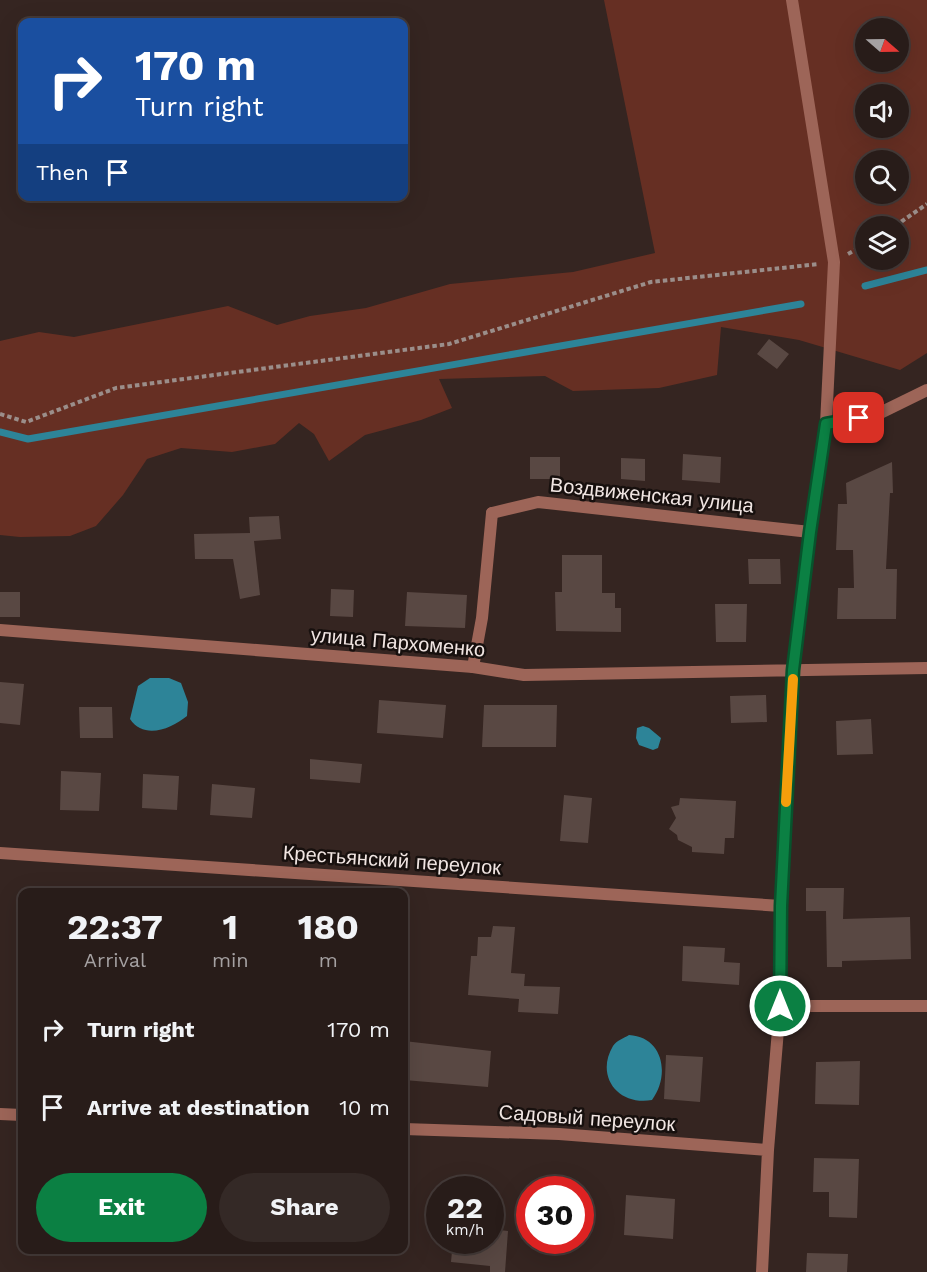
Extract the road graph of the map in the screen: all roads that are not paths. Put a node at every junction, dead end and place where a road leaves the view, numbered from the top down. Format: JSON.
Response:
{"nodes":[{"id":1,"x":792,"y":0,"type":"edge"},
{"id":2,"x":927,"y":390,"type":"edge"},
{"id":3,"x":826,"y":424,"type":"junction"},
{"id":4,"x":810,"y":532,"type":"junction"},
{"id":5,"x":0,"y":630,"type":"edge"},
{"id":6,"x":473,"y":667,"type":"junction"},
{"id":7,"x":927,"y":668,"type":"edge"},
{"id":8,"x":793,"y":670,"type":"junction"},
{"id":9,"x":0,"y":853,"type":"edge"},
{"id":10,"x":781,"y":906,"type":"junction"},
{"id":11,"x":780,"y":1006,"type":"junction"},
{"id":12,"x":927,"y":1006,"type":"edge"},
{"id":13,"x":0,"y":1114,"type":"edge"},
{"id":14,"x":18,"y":1115,"type":"edge"},
{"id":15,"x":408,"y":1129,"type":"edge"},
{"id":16,"x":768,"y":1150,"type":"junction"},
{"id":17,"x":762,"y":1272,"type":"edge"}],
"edges":[{"from":1,"to":3,"type":"street"},
{"from":2,"to":3,"type":"street"},
{"from":3,"to":4,"type":"street"},
{"from":4,"to":6,"type":"street","name":"Воздвиженская улица"},
{"from":4,"to":8,"type":"street"},
{"from":5,"to":6,"type":"street","name":"улица Пархоменко"},
{"from":6,"to":8,"type":"street","name":"улица Пархоменко"},
{"from":7,"to":8,"type":"street","name":"улица Пархоменко"},
{"from":8,"to":10,"type":"street"},
{"from":9,"to":10,"type":"street","name":"Крестьянский переулок"},
{"from":10,"to":11,"type":"street"},
{"from":11,"to":12,"type":"street"},
{"from":11,"to":16,"type":"street"},
{"from":13,"to":14,"type":"street"},
{"from":15,"to":16,"type":"street","name":"Садовый переулок"},
{"from":16,"to":17,"type":"street"}]}
